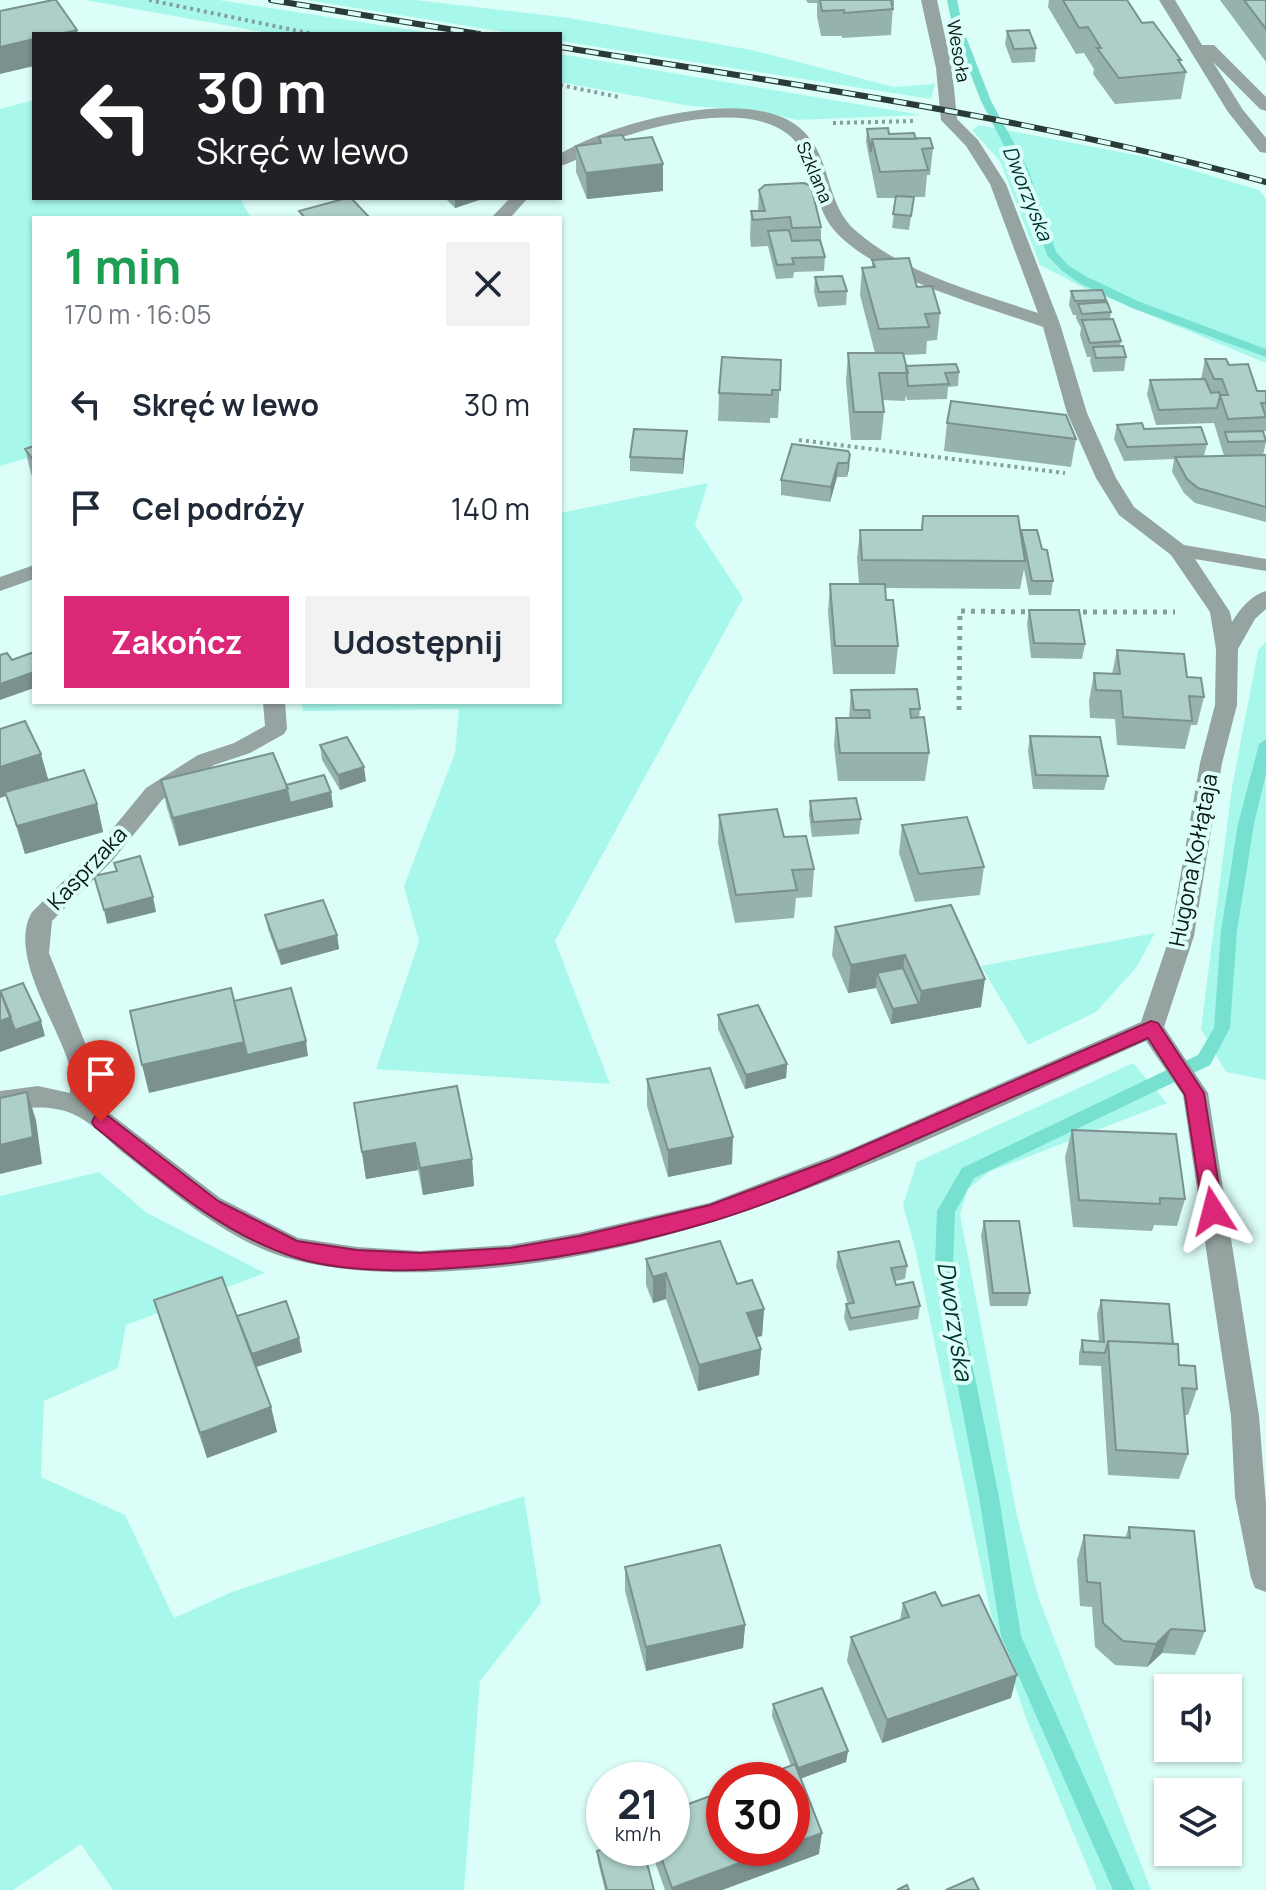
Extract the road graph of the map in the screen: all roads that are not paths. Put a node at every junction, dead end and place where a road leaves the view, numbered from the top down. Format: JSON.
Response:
{"nodes":[{"id":1,"x":929,"y":0,"type":"edge"},
{"id":2,"x":1167,"y":0,"type":"edge"},
{"id":3,"x":1185,"y":24,"type":"junction"},
{"id":4,"x":1266,"y":106,"type":"edge"},
{"id":5,"x":948,"y":115,"type":"joint"},
{"id":6,"x":1266,"y":148,"type":"edge"},
{"id":7,"x":562,"y":160,"type":"edge"},
{"id":8,"x":517,"y":200,"type":"edge"},
{"id":9,"x":502,"y":216,"type":"edge"},
{"id":10,"x":1051,"y":324,"type":"junction"},
{"id":11,"x":1178,"y":550,"type":"junction"},
{"id":12,"x":1266,"y":565,"type":"edge"},
{"id":13,"x":32,"y":573,"type":"edge"},
{"id":14,"x":0,"y":584,"type":"edge"},
{"id":15,"x":1266,"y":598,"type":"edge"},
{"id":16,"x":1227,"y":649,"type":"junction"},
{"id":17,"x":274,"y":704,"type":"edge"},
{"id":18,"x":1151,"y":1028,"type":"junction"},
{"id":19,"x":0,"y":1101,"type":"edge"},
{"id":20,"x":82,"y":1106,"type":"junction"},
{"id":21,"x":1266,"y":1578,"type":"edge"}],
"edges":[{"from":1,"to":5,"type":"street","name":"Wesoła"},
{"from":2,"to":3,"type":"street"},
{"from":3,"to":4,"type":"street"},
{"from":3,"to":6,"type":"street"},
{"from":5,"to":10,"type":"street","name":"Hugona Kołłątaja"},
{"from":7,"to":10,"type":"street","name":"Szklana"},
{"from":8,"to":9,"type":"street"},
{"from":10,"to":11,"type":"street","name":"Hugona Kołłątaja"},
{"from":11,"to":12,"type":"street","name":"Hugona Kołłątaja"},
{"from":11,"to":16,"type":"street","name":"Hugona Kołłątaja"},
{"from":13,"to":14,"type":"street"},
{"from":15,"to":16,"type":"street","name":"Hugona Kołłątaja"},
{"from":16,"to":18,"type":"street","name":"Hugona Kołłątaja"},
{"from":17,"to":20,"type":"street","name":"Kasprzaka"},
{"from":18,"to":20,"type":"street"},
{"from":18,"to":21,"type":"street"},
{"from":19,"to":20,"type":"street"}]}
